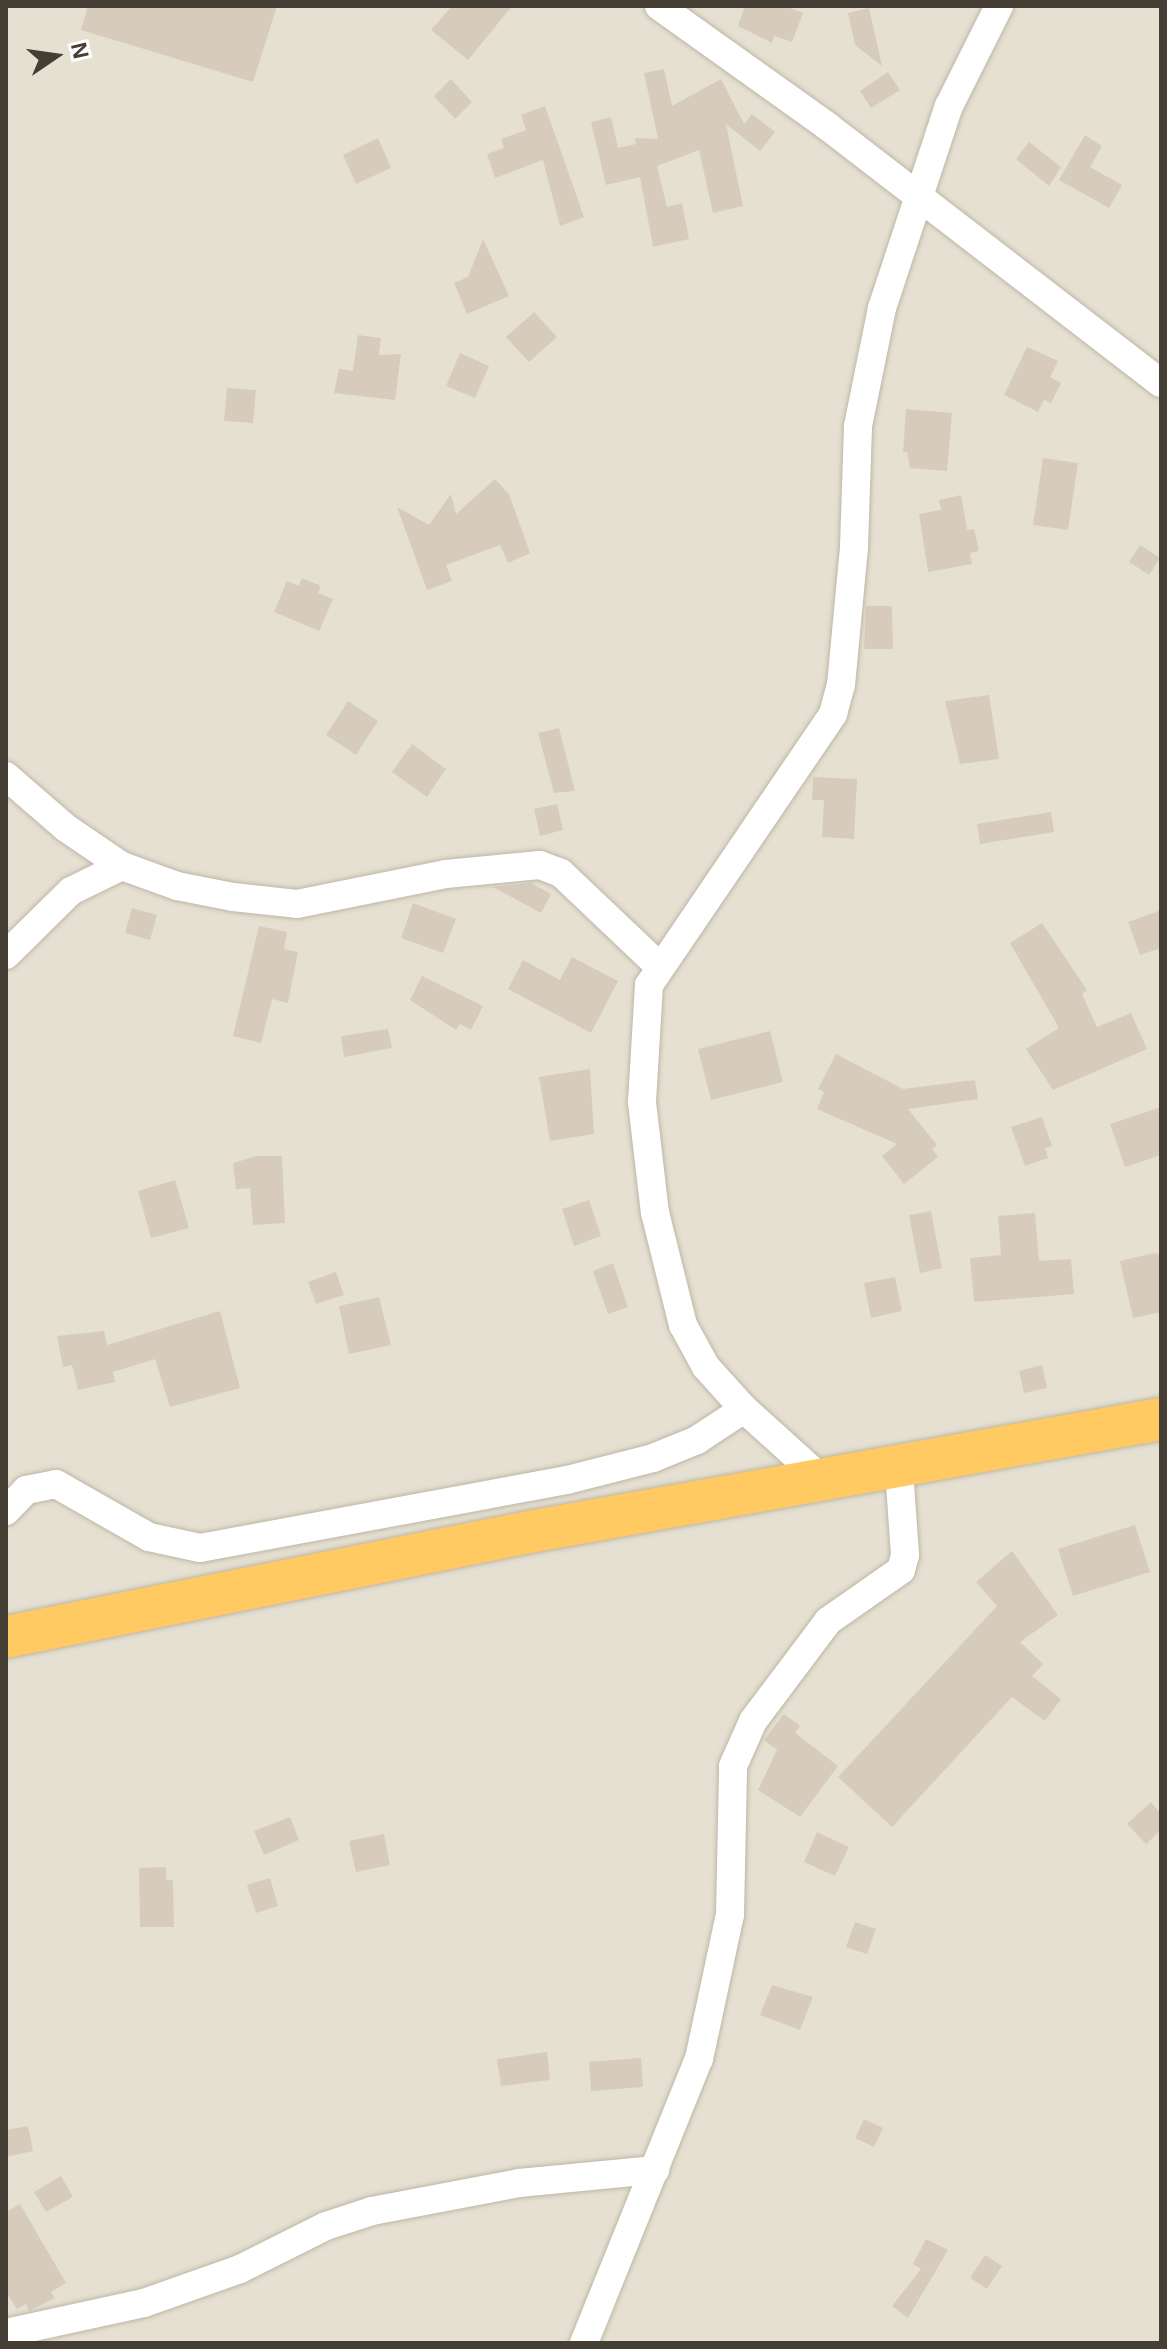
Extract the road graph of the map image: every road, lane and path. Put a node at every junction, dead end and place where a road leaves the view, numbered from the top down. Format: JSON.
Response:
{"nodes":[{"id":1,"x":659,"y":6,"type":"edge"},
{"id":2,"x":999,"y":6,"type":"edge"},
{"id":3,"x":915,"y":196,"type":"junction"},
{"id":4,"x":1161,"y":383,"type":"edge"},
{"id":5,"x":6,"y":776,"type":"edge"},
{"id":6,"x":122,"y":866,"type":"junction"},
{"id":7,"x":6,"y":955,"type":"edge"},
{"id":8,"x":659,"y":966,"type":"junction"},
{"id":9,"x":744,"y":1409,"type":"junction"},
{"id":10,"x":1161,"y":1419,"type":"edge"},
{"id":11,"x":899,"y":1469,"type":"junction"},
{"id":12,"x":826,"y":1483,"type":"junction"},
{"id":13,"x":6,"y":1511,"type":"edge"},
{"id":14,"x":6,"y":1637,"type":"edge"},
{"id":15,"x":655,"y":2170,"type":"junction"},
{"id":16,"x":6,"y":2333,"type":"edge"},
{"id":17,"x":584,"y":2343,"type":"edge"}],
"edges":[{"from":1,"to":3,"type":"street"},
{"from":2,"to":3,"type":"street"},
{"from":3,"to":4,"type":"street"},
{"from":3,"to":8,"type":"street"},
{"from":5,"to":6,"type":"street"},
{"from":6,"to":7,"type":"street"},
{"from":6,"to":8,"type":"street"},
{"from":8,"to":9,"type":"street"},
{"from":9,"to":12,"type":"street"},
{"from":9,"to":13,"type":"street"},
{"from":10,"to":11,"type":"highway"},
{"from":11,"to":12,"type":"highway"},
{"from":11,"to":15,"type":"street"},
{"from":12,"to":14,"type":"highway"},
{"from":15,"to":16,"type":"street"},
{"from":15,"to":17,"type":"street"}]}
